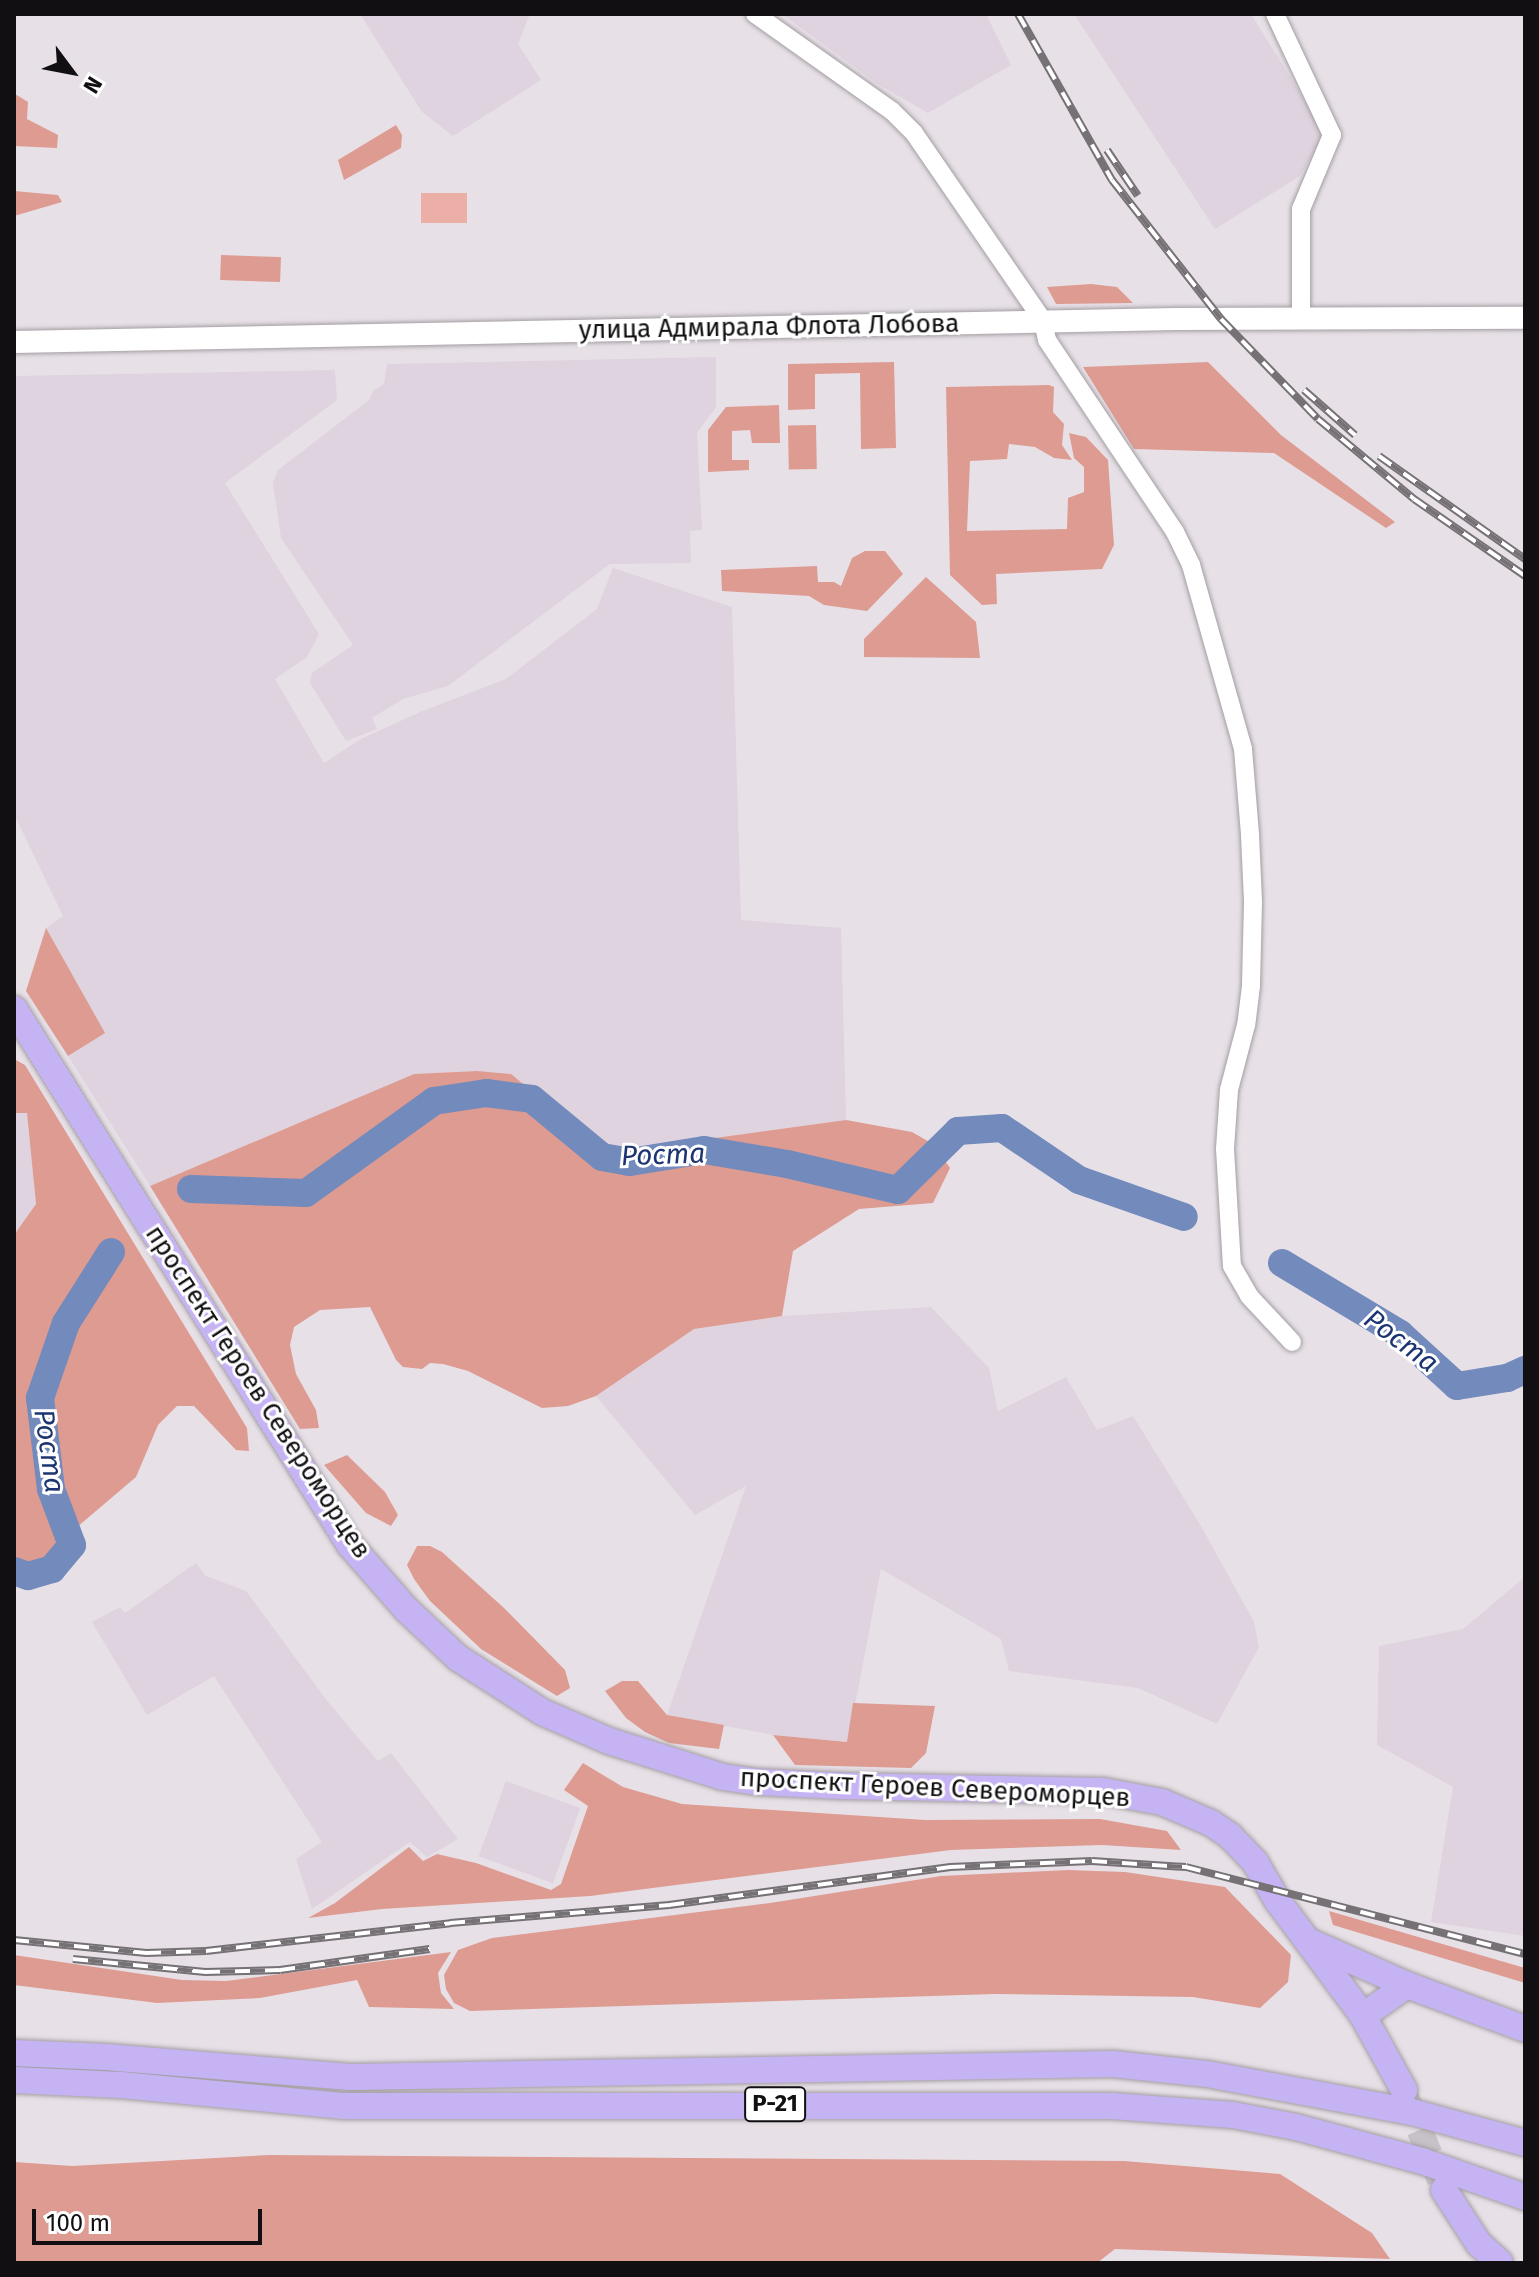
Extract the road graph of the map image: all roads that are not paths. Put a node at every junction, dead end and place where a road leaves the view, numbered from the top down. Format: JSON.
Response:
{"nodes":[{"id":1,"x":755,"y":14,"type":"edge"},
{"id":2,"x":1275,"y":14,"type":"edge"},
{"id":3,"x":1301,"y":318,"type":"junction"},
{"id":4,"x":1525,"y":318,"type":"edge"},
{"id":5,"x":1043,"y":321,"type":"junction"},
{"id":6,"x":14,"y":342,"type":"edge"},
{"id":7,"x":14,"y":1009,"type":"edge"},
{"id":8,"x":1292,"y":1342,"type":"dead end"},
{"id":9,"x":1309,"y":1941,"type":"junction"},
{"id":10,"x":1407,"y":1985,"type":"junction"},
{"id":11,"x":1363,"y":2016,"type":"junction"},
{"id":12,"x":1525,"y":2029,"type":"edge"},
{"id":13,"x":14,"y":2053,"type":"edge"},
{"id":14,"x":14,"y":2080,"type":"edge"},
{"id":15,"x":1404,"y":2090,"type":"tunnel mouth"},
{"id":16,"x":1525,"y":2143,"type":"edge"},
{"id":17,"x":1444,"y":2190,"type":"tunnel mouth"},
{"id":18,"x":1525,"y":2197,"type":"edge"},
{"id":19,"x":1500,"y":2263,"type":"edge"}],
"edges":[{"from":1,"to":5,"type":"street"},
{"from":2,"to":3,"type":"street"},
{"from":3,"to":4,"type":"street","name":"улица Адмирала Флота Лобова"},
{"from":3,"to":5,"type":"street","name":"улица Адмирала Флота Лобова"},
{"from":5,"to":6,"type":"street","name":"улица Адмирала Флота Лобова"},
{"from":5,"to":8,"type":"street"},
{"from":7,"to":9,"type":"main road","name":"проспект Героев Североморцев"},
{"from":9,"to":10,"type":"main road","name":"проспект Героев Североморцев"},
{"from":9,"to":11,"type":"main road"},
{"from":10,"to":11,"type":"main road"},
{"from":10,"to":12,"type":"main road","name":"проспект Героев Североморцев"},
{"from":11,"to":15,"type":"main road"},
{"from":13,"to":16,"type":"main road","number":"Р-21"},
{"from":14,"to":18,"type":"main road","number":"Р-21"},
{"from":17,"to":19,"type":"main road"}]}
